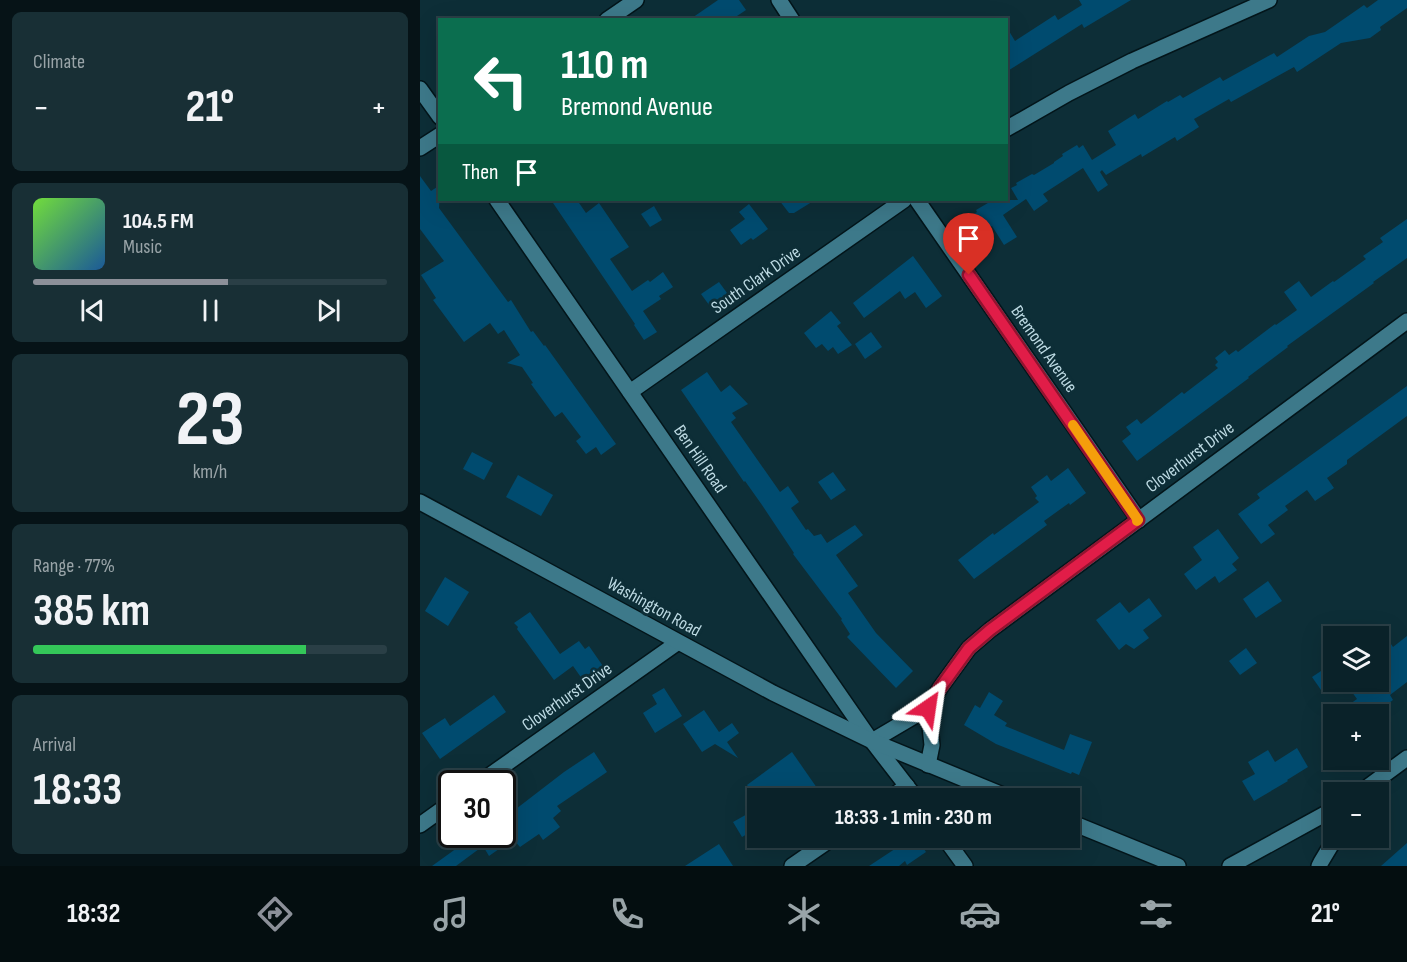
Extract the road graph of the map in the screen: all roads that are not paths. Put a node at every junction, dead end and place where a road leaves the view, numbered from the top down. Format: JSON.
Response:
{"nodes":[{"id":1,"x":636,"y":0,"type":"edge"},
{"id":2,"x":779,"y":0,"type":"edge"},
{"id":3,"x":1269,"y":0,"type":"edge"},
{"id":4,"x":610,"y":18,"type":"edge"},
{"id":5,"x":791,"y":18,"type":"edge"},
{"id":6,"x":420,"y":89,"type":"edge"},
{"id":7,"x":438,"y":114,"type":"edge"},
{"id":8,"x":1008,"y":128,"type":"edge"},
{"id":9,"x":438,"y":136,"type":"edge"},
{"id":10,"x":420,"y":148,"type":"edge"},
{"id":11,"x":498,"y":201,"type":"edge"},
{"id":12,"x":903,"y":201,"type":"edge"},
{"id":13,"x":918,"y":201,"type":"edge"},
{"id":14,"x":1407,"y":321,"type":"edge"},
{"id":15,"x":630,"y":392,"type":"junction"},
{"id":16,"x":420,"y":502,"type":"edge"},
{"id":17,"x":1138,"y":520,"type":"junction"},
{"id":18,"x":677,"y":643,"type":"junction"},
{"id":19,"x":928,"y":708,"type":"junction"},
{"id":20,"x":872,"y":741,"type":"junction"},
{"id":21,"x":1407,"y":758,"type":"edge"},
{"id":22,"x":928,"y":765,"type":"junction"},
{"id":23,"x":497,"y":770,"type":"edge"},
{"id":24,"x":1374,"y":782,"type":"edge"},
{"id":25,"x":909,"y":788,"type":"edge"},
{"id":26,"x":985,"y":788,"type":"edge"},
{"id":27,"x":438,"y":812,"type":"edge"},
{"id":28,"x":1323,"y":815,"type":"edge"},
{"id":29,"x":420,"y":825,"type":"edge"},
{"id":30,"x":1080,"y":826,"type":"edge"},
{"id":31,"x":818,"y":848,"type":"edge"},
{"id":32,"x":952,"y":848,"type":"edge"},
{"id":33,"x":1330,"y":848,"type":"edge"},
{"id":34,"x":792,"y":866,"type":"edge"},
{"id":35,"x":965,"y":866,"type":"edge"},
{"id":36,"x":1178,"y":866,"type":"edge"},
{"id":37,"x":1230,"y":866,"type":"edge"},
{"id":38,"x":1319,"y":866,"type":"edge"}],
"edges":[{"from":1,"to":4,"type":"street"},
{"from":2,"to":5,"type":"street"},
{"from":3,"to":8,"type":"street"},
{"from":6,"to":7,"type":"street"},
{"from":9,"to":10,"type":"street"},
{"from":11,"to":15,"type":"street","name":"Ben Hill Road"},
{"from":12,"to":15,"type":"street","name":"South Clark Drive"},
{"from":13,"to":17,"type":"street","name":"Bremond Avenue"},
{"from":14,"to":17,"type":"street","name":"Cloverhurst Drive"},
{"from":15,"to":20,"type":"street","name":"Ben Hill Road"},
{"from":16,"to":18,"type":"street","name":"Washington Road"},
{"from":17,"to":19,"type":"street","name":"Cloverhurst Drive"},
{"from":18,"to":20,"type":"street","name":"Washington Road"},
{"from":18,"to":23,"type":"street","name":"Cloverhurst Drive"},
{"from":19,"to":20,"type":"street","name":"Cloverhurst Drive"},
{"from":19,"to":22,"type":"street"},
{"from":20,"to":22,"type":"street","name":"Washington Road"},
{"from":20,"to":25,"type":"street","name":"Ben Hill Road"},
{"from":21,"to":24,"type":"street"},
{"from":22,"to":26,"type":"street","name":"Washington Road"},
{"from":27,"to":29,"type":"street"},
{"from":28,"to":37,"type":"street"},
{"from":30,"to":36,"type":"street"},
{"from":31,"to":34,"type":"street"},
{"from":32,"to":35,"type":"street"},
{"from":33,"to":38,"type":"street"}]}
